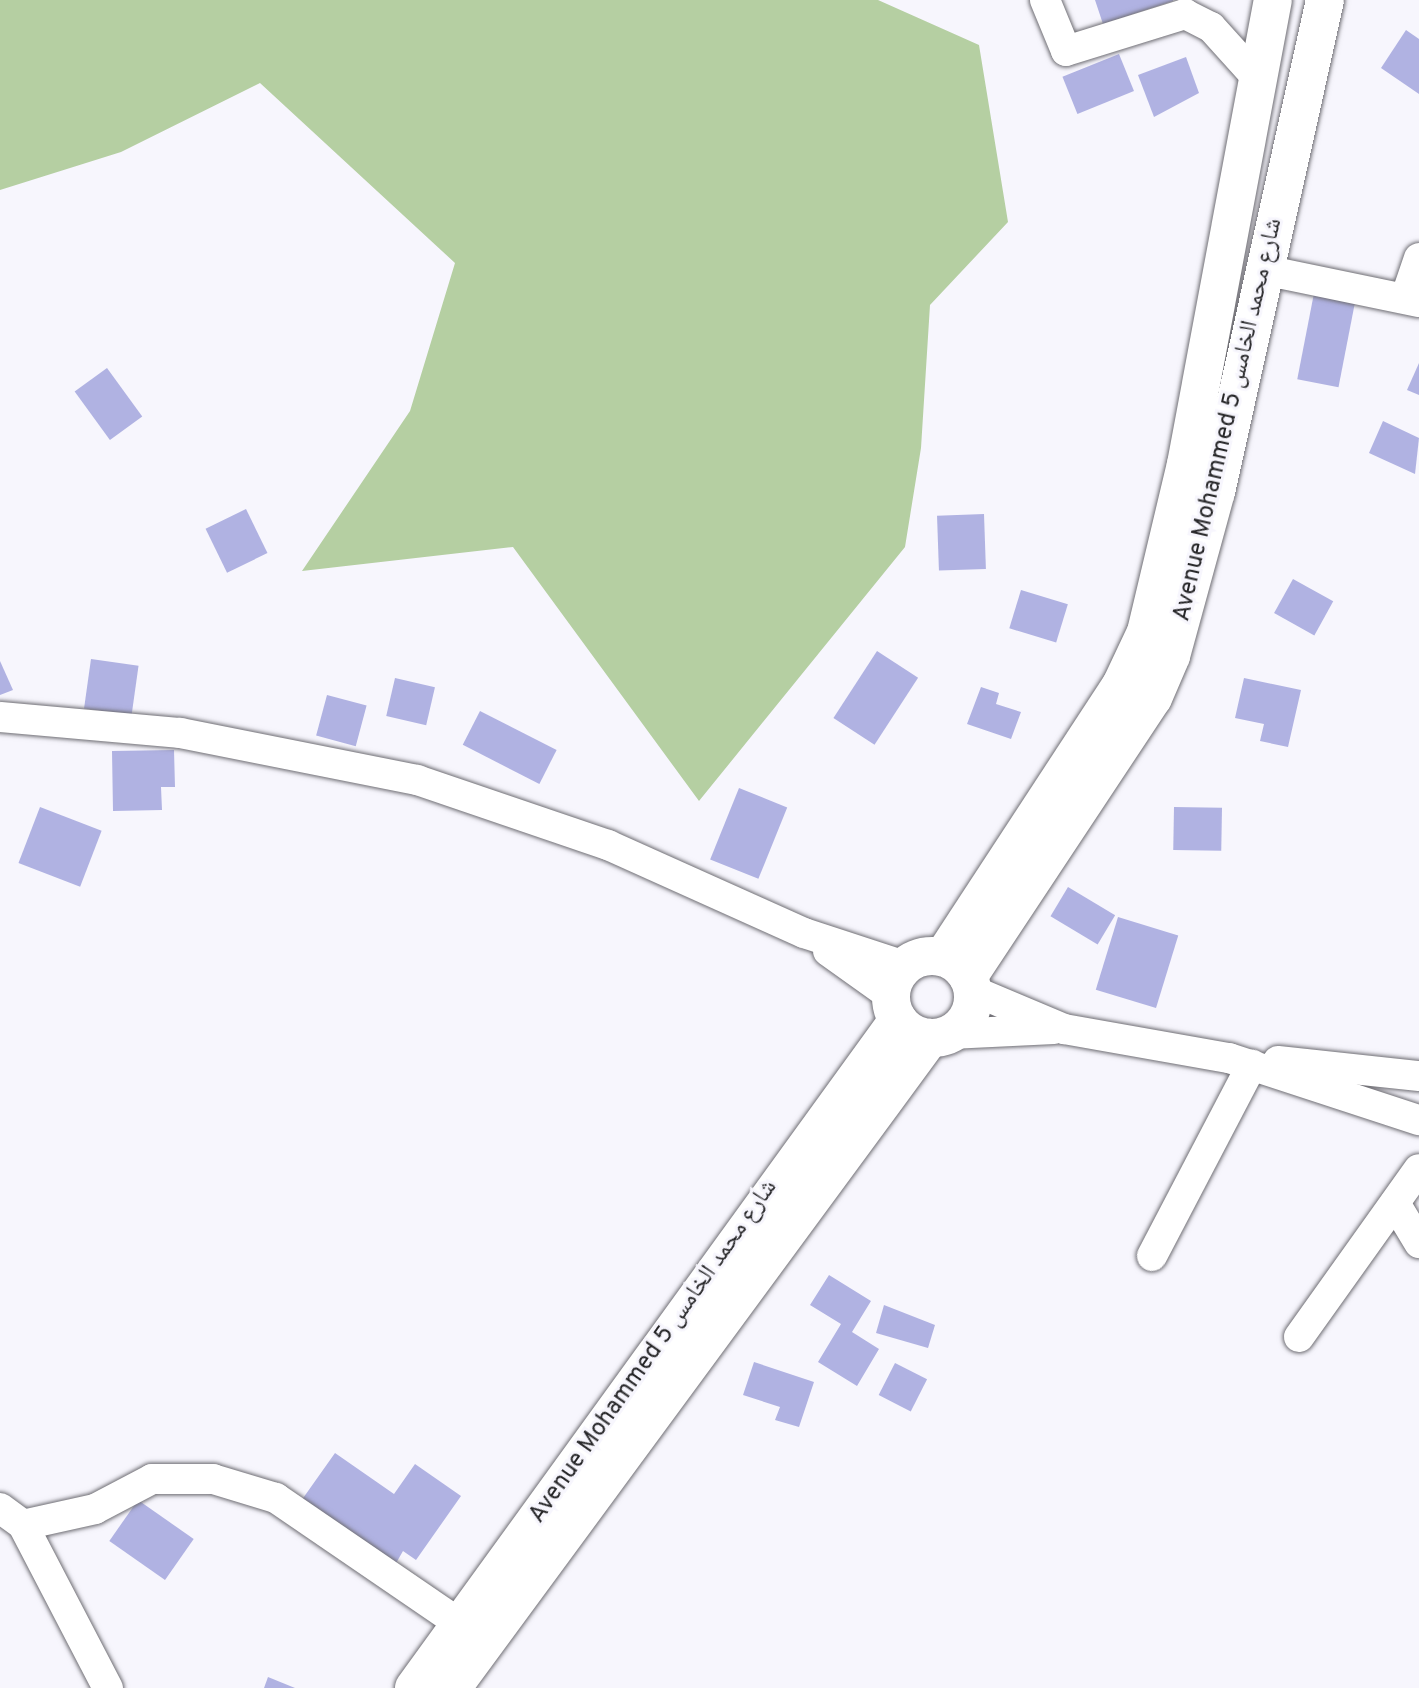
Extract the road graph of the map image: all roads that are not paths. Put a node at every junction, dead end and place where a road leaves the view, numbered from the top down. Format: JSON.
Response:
{"nodes":[{"id":1,"x":1045,"y":0,"type":"edge"},
{"id":2,"x":1273,"y":0,"type":"edge"},
{"id":3,"x":1325,"y":0,"type":"edge"},
{"id":4,"x":1258,"y":79,"type":"junction"},
{"id":5,"x":1419,"y":258,"type":"edge"},
{"id":6,"x":1264,"y":270,"type":"junction"},
{"id":7,"x":1412,"y":299,"type":"edge"},
{"id":8,"x":0,"y":717,"type":"edge"},
{"id":9,"x":962,"y":975,"type":"junction"},
{"id":10,"x":915,"y":1011,"type":"junction"},
{"id":11,"x":1064,"y":1029,"type":"junction"},
{"id":12,"x":1240,"y":1062,"type":"junction"},
{"id":13,"x":1419,"y":1076,"type":"edge"},
{"id":14,"x":1419,"y":1120,"type":"edge"},
{"id":15,"x":1419,"y":1169,"type":"edge"},
{"id":16,"x":1395,"y":1203,"type":"junction"},
{"id":17,"x":1419,"y":1243,"type":"edge"},
{"id":18,"x":1152,"y":1256,"type":"dead end"},
{"id":19,"x":1299,"y":1337,"type":"dead end"},
{"id":20,"x":12,"y":1516,"type":"edge"},
{"id":21,"x":460,"y":1624,"type":"junction"},
{"id":22,"x":108,"y":1688,"type":"edge"},
{"id":23,"x":414,"y":1688,"type":"edge"},
{"id":24,"x":452,"y":1688,"type":"edge"}],
"edges":[{"from":1,"to":4,"type":"street"},
{"from":2,"to":4,"type":"main road","name":"Avenue Mohammed 5 شارع محمد الخامس"},
{"from":3,"to":6,"type":"main road","name":"Avenue Mohammed 5 شارع محمد الخامس"},
{"from":4,"to":9,"type":"main road","name":"Avenue Mohammed 5 شارع محمد الخامس"},
{"from":5,"to":7,"type":"street"},
{"from":6,"to":7,"type":"street"},
{"from":6,"to":9,"type":"main road","name":"Avenue Mohammed 5 شارع محمد الخامس"},
{"from":8,"to":10,"type":"street"},
{"from":9,"to":10,"type":"main road"},
{"from":9,"to":10,"type":"main road"},
{"from":9,"to":11,"type":"street"},
{"from":10,"to":11,"type":"street"},
{"from":10,"to":21,"type":"main road","name":"Avenue Mohammed 5 شارع محمد الخامس"},
{"from":10,"to":24,"type":"main road","name":"Avenue Mohammed 5 شارع محمد الخامس"},
{"from":11,"to":12,"type":"street"},
{"from":12,"to":13,"type":"street"},
{"from":12,"to":14,"type":"street"},
{"from":12,"to":18,"type":"street"},
{"from":15,"to":16,"type":"street"},
{"from":16,"to":17,"type":"street"},
{"from":16,"to":19,"type":"street"},
{"from":20,"to":21,"type":"street"},
{"from":20,"to":22,"type":"street"},
{"from":21,"to":23,"type":"main road","name":"Avenue Mohammed 5 شارع محمد الخامس"}]}
